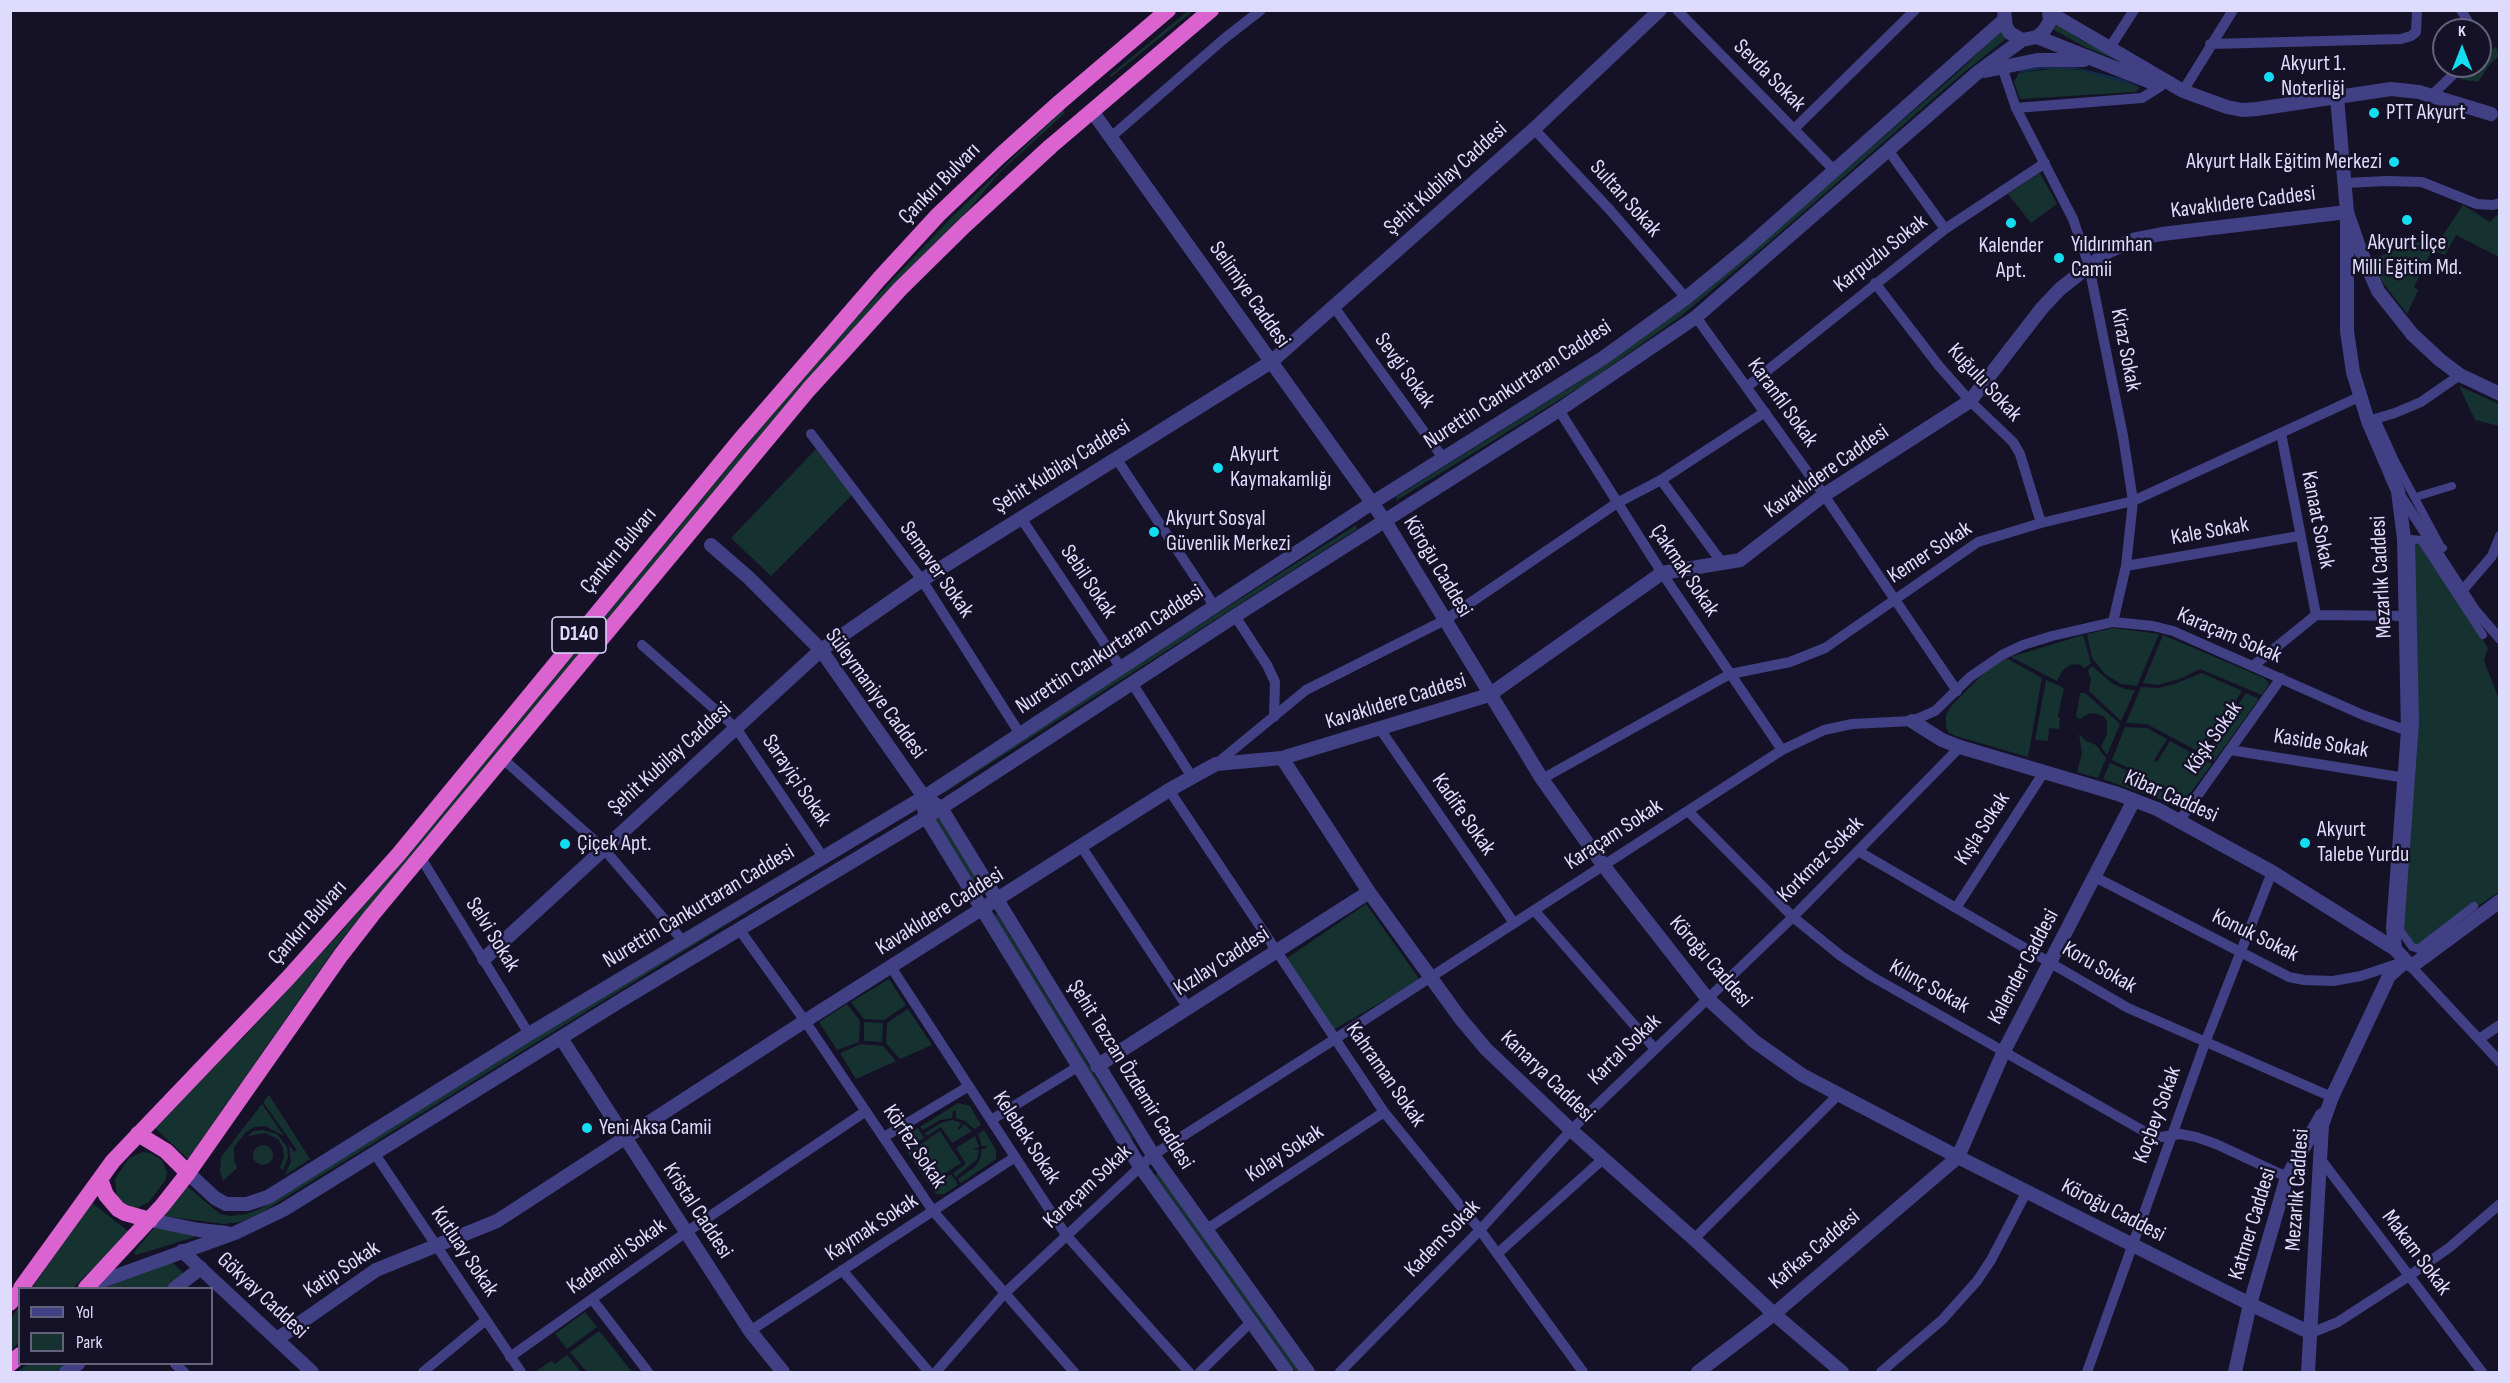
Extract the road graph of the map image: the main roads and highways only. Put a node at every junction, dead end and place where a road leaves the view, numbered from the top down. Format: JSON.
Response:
{"nodes":[{"id":1,"x":1168,"y":10,"type":"edge"},
{"id":2,"x":1211,"y":10,"type":"edge"},
{"id":3,"x":138,"y":1134,"type":"junction"},
{"id":4,"x":188,"y":1173,"type":"junction"},
{"id":5,"x":100,"y":1179,"type":"junction"},
{"id":6,"x":150,"y":1220,"type":"junction"},
{"id":7,"x":22,"y":1287,"type":"edge"},
{"id":8,"x":88,"y":1287,"type":"edge"}],
"edges":[{"from":1,"to":3,"type":"highway","name":"Çankırı Bulvarı","number":"D140"},
{"from":2,"to":4,"type":"highway","name":"Çankırı Bulvarı","number":"D140"},
{"from":3,"to":4,"type":"highway"},
{"from":3,"to":5,"type":"highway","name":"Çankırı Bulvarı","number":"D140"},
{"from":4,"to":6,"type":"highway","name":"Çankırı Bulvarı","number":"D140"},
{"from":5,"to":6,"type":"highway"},
{"from":5,"to":7,"type":"highway","name":"Çankırı Bulvarı","number":"D140"},
{"from":6,"to":8,"type":"highway","name":"Çankırı Bulvarı","number":"D140"}]}
